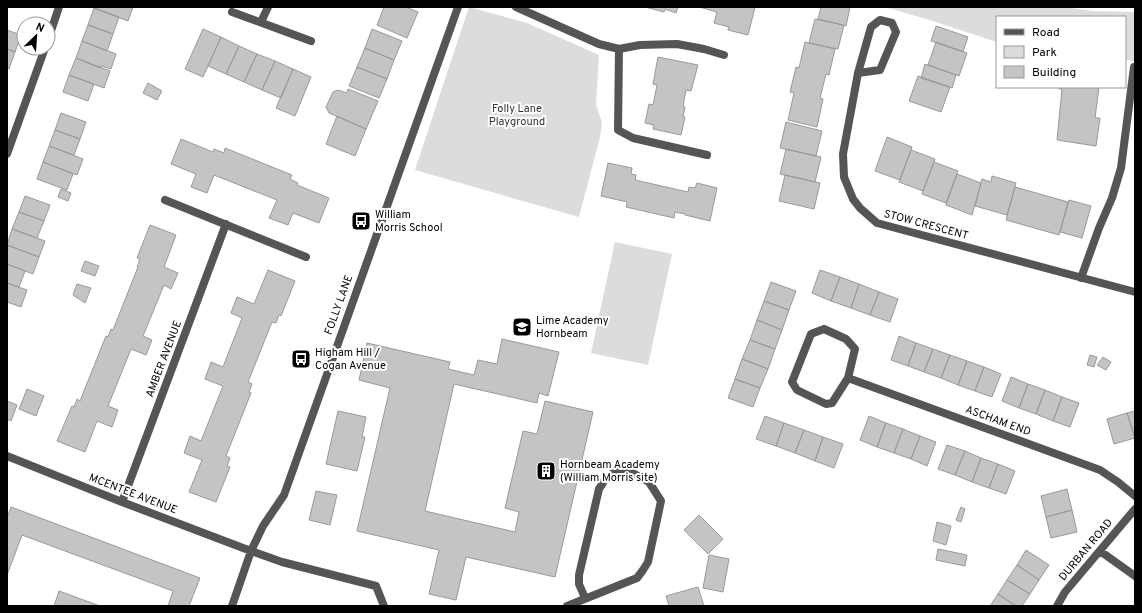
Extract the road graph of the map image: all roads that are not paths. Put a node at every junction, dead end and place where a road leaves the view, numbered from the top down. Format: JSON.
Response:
{"nodes":[{"id":1,"x":268,"y":7,"type":"edge"},
{"id":2,"x":458,"y":7,"type":"edge"},
{"id":3,"x":516,"y":7,"type":"edge"},
{"id":4,"x":232,"y":12,"type":"dead end"},
{"id":5,"x":261,"y":22,"type":"junction"},
{"id":6,"x":311,"y":41,"type":"dead end"},
{"id":7,"x":619,"y":49,"type":"junction"},
{"id":8,"x":724,"y":55,"type":"dead end"},
{"id":9,"x":42,"y":56,"type":"edge"},
{"id":10,"x":1134,"y":67,"type":"edge"},
{"id":11,"x":858,"y":73,"type":"junction"},
{"id":12,"x":7,"y":154,"type":"edge"},
{"id":13,"x":707,"y":155,"type":"dead end"},
{"id":14,"x":165,"y":200,"type":"dead end"},
{"id":15,"x":226,"y":224,"type":"junction"},
{"id":16,"x":306,"y":257,"type":"dead end"},
{"id":17,"x":1081,"y":278,"type":"junction"},
{"id":18,"x":1135,"y":292,"type":"edge"},
{"id":19,"x":848,"y":378,"type":"junction"},
{"id":20,"x":7,"y":456,"type":"edge"},
{"id":21,"x":1135,"y":496,"type":"edge"},
{"id":22,"x":122,"y":502,"type":"junction"},
{"id":23,"x":1135,"y":509,"type":"edge"},
{"id":24,"x":251,"y":551,"type":"junction"},
{"id":25,"x":1100,"y":551,"type":"junction"},
{"id":26,"x":1135,"y":576,"type":"edge"},
{"id":27,"x":585,"y":598,"type":"junction"},
{"id":28,"x":232,"y":606,"type":"edge"},
{"id":29,"x":384,"y":606,"type":"edge"},
{"id":30,"x":567,"y":606,"type":"edge"},
{"id":31,"x":1056,"y":606,"type":"edge"}],
"edges":[{"from":1,"to":5,"type":"street"},
{"from":2,"to":24,"type":"street","name":"FOLLY LANE"},
{"from":3,"to":7,"type":"street"},
{"from":4,"to":5,"type":"street"},
{"from":5,"to":6,"type":"street"},
{"from":7,"to":8,"type":"street"},
{"from":7,"to":13,"type":"street"},
{"from":9,"to":12,"type":"street"},
{"from":10,"to":17,"type":"street"},
{"from":11,"to":11,"type":"street","name":"STOW CRESCENT"},
{"from":11,"to":17,"type":"street","name":"STOW CRESCENT"},
{"from":14,"to":15,"type":"street"},
{"from":15,"to":16,"type":"street"},
{"from":15,"to":22,"type":"street","name":"AMBER AVENUE"},
{"from":17,"to":18,"type":"street","name":"STOW CRESCENT"},
{"from":19,"to":19,"type":"street"},
{"from":19,"to":21,"type":"street","name":"ASCHAM END"},
{"from":20,"to":22,"type":"street","name":"MCENTEE AVENUE"},
{"from":22,"to":24,"type":"street","name":"MCENTEE AVENUE"},
{"from":23,"to":25,"type":"street","name":"DURBAN ROAD"},
{"from":24,"to":28,"type":"street","name":"FOLLY LANE"},
{"from":24,"to":29,"type":"street","name":"MCENTEE AVENUE"},
{"from":25,"to":26,"type":"street"},
{"from":25,"to":31,"type":"street","name":"DURBAN ROAD"},
{"from":27,"to":27,"type":"street"},
{"from":27,"to":30,"type":"street"}]}
